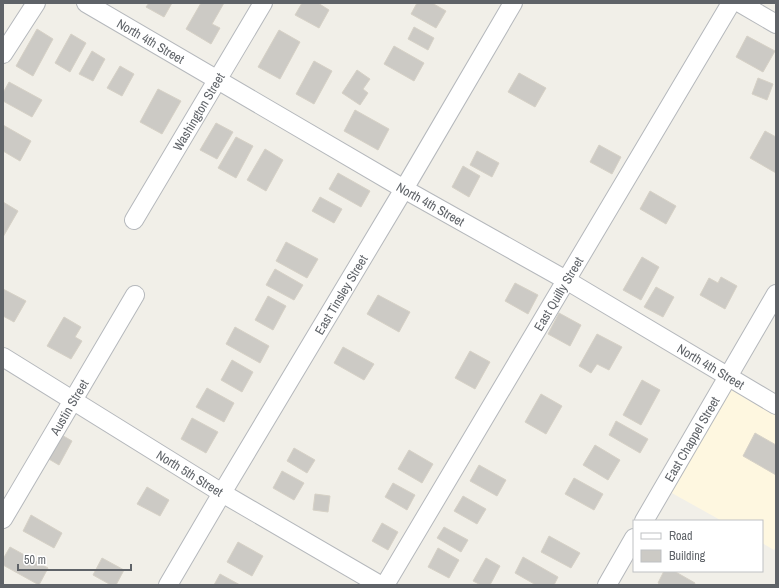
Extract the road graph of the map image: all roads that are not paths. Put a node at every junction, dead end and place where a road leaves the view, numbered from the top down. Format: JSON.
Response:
{"nodes":[{"id":1,"x":86,"y":3,"type":"edge"},
{"id":2,"x":264,"y":3,"type":"edge"},
{"id":3,"x":514,"y":3,"type":"edge"},
{"id":4,"x":731,"y":3,"type":"edge"},
{"id":5,"x":740,"y":3,"type":"edge"},
{"id":6,"x":30,"y":4,"type":"edge"},
{"id":7,"x":776,"y":24,"type":"edge"},
{"id":8,"x":3,"y":54,"type":"edge"},
{"id":9,"x":217,"y":80,"type":"junction"},
{"id":10,"x":404,"y":189,"type":"junction"},
{"id":11,"x":134,"y":220,"type":"dead end"},
{"id":12,"x":566,"y":280,"type":"junction"},
{"id":13,"x":776,"y":294,"type":"edge"},
{"id":14,"x":136,"y":295,"type":"dead end"},
{"id":15,"x":3,"y":357,"type":"edge"},
{"id":16,"x":728,"y":376,"type":"junction"},
{"id":17,"x":73,"y":401,"type":"junction"},
{"id":18,"x":776,"y":405,"type":"edge"},
{"id":19,"x":222,"y":493,"type":"junction"},
{"id":20,"x":3,"y":519,"type":"edge"},
{"id":21,"x":645,"y":520,"type":"edge"},
{"id":22,"x":633,"y":540,"type":"edge"},
{"id":23,"x":168,"y":585,"type":"edge"},
{"id":24,"x":380,"y":585,"type":"edge"},
{"id":25,"x":386,"y":585,"type":"edge"},
{"id":26,"x":606,"y":585,"type":"edge"}],
"edges":[{"from":1,"to":9,"type":"street","name":"North 4th Street"},
{"from":2,"to":9,"type":"street","name":"Washington Street"},
{"from":3,"to":10,"type":"street","name":"East Tinsley Street"},
{"from":4,"to":12,"type":"street","name":"East Quilly Street"},
{"from":5,"to":7,"type":"street"},
{"from":6,"to":8,"type":"street"},
{"from":9,"to":10,"type":"street","name":"North 4th Street"},
{"from":9,"to":11,"type":"street","name":"Washington Street"},
{"from":10,"to":12,"type":"street","name":"North 4th Street"},
{"from":10,"to":19,"type":"street","name":"East Tinsley Street"},
{"from":12,"to":16,"type":"street","name":"North 4th Street"},
{"from":12,"to":25,"type":"street","name":"East Quilly Street"},
{"from":13,"to":16,"type":"street","name":"East Chappel Street"},
{"from":14,"to":17,"type":"street","name":"Austin Street"},
{"from":15,"to":17,"type":"street","name":"North 5th Street"},
{"from":16,"to":18,"type":"street","name":"North 4th Street"},
{"from":16,"to":21,"type":"street","name":"East Chappel Street"},
{"from":17,"to":19,"type":"street","name":"North 5th Street"},
{"from":17,"to":20,"type":"street","name":"Austin Street"},
{"from":19,"to":23,"type":"street","name":"East Tinsley Street"},
{"from":19,"to":24,"type":"street","name":"North 5th Street"},
{"from":22,"to":26,"type":"street"}]}
